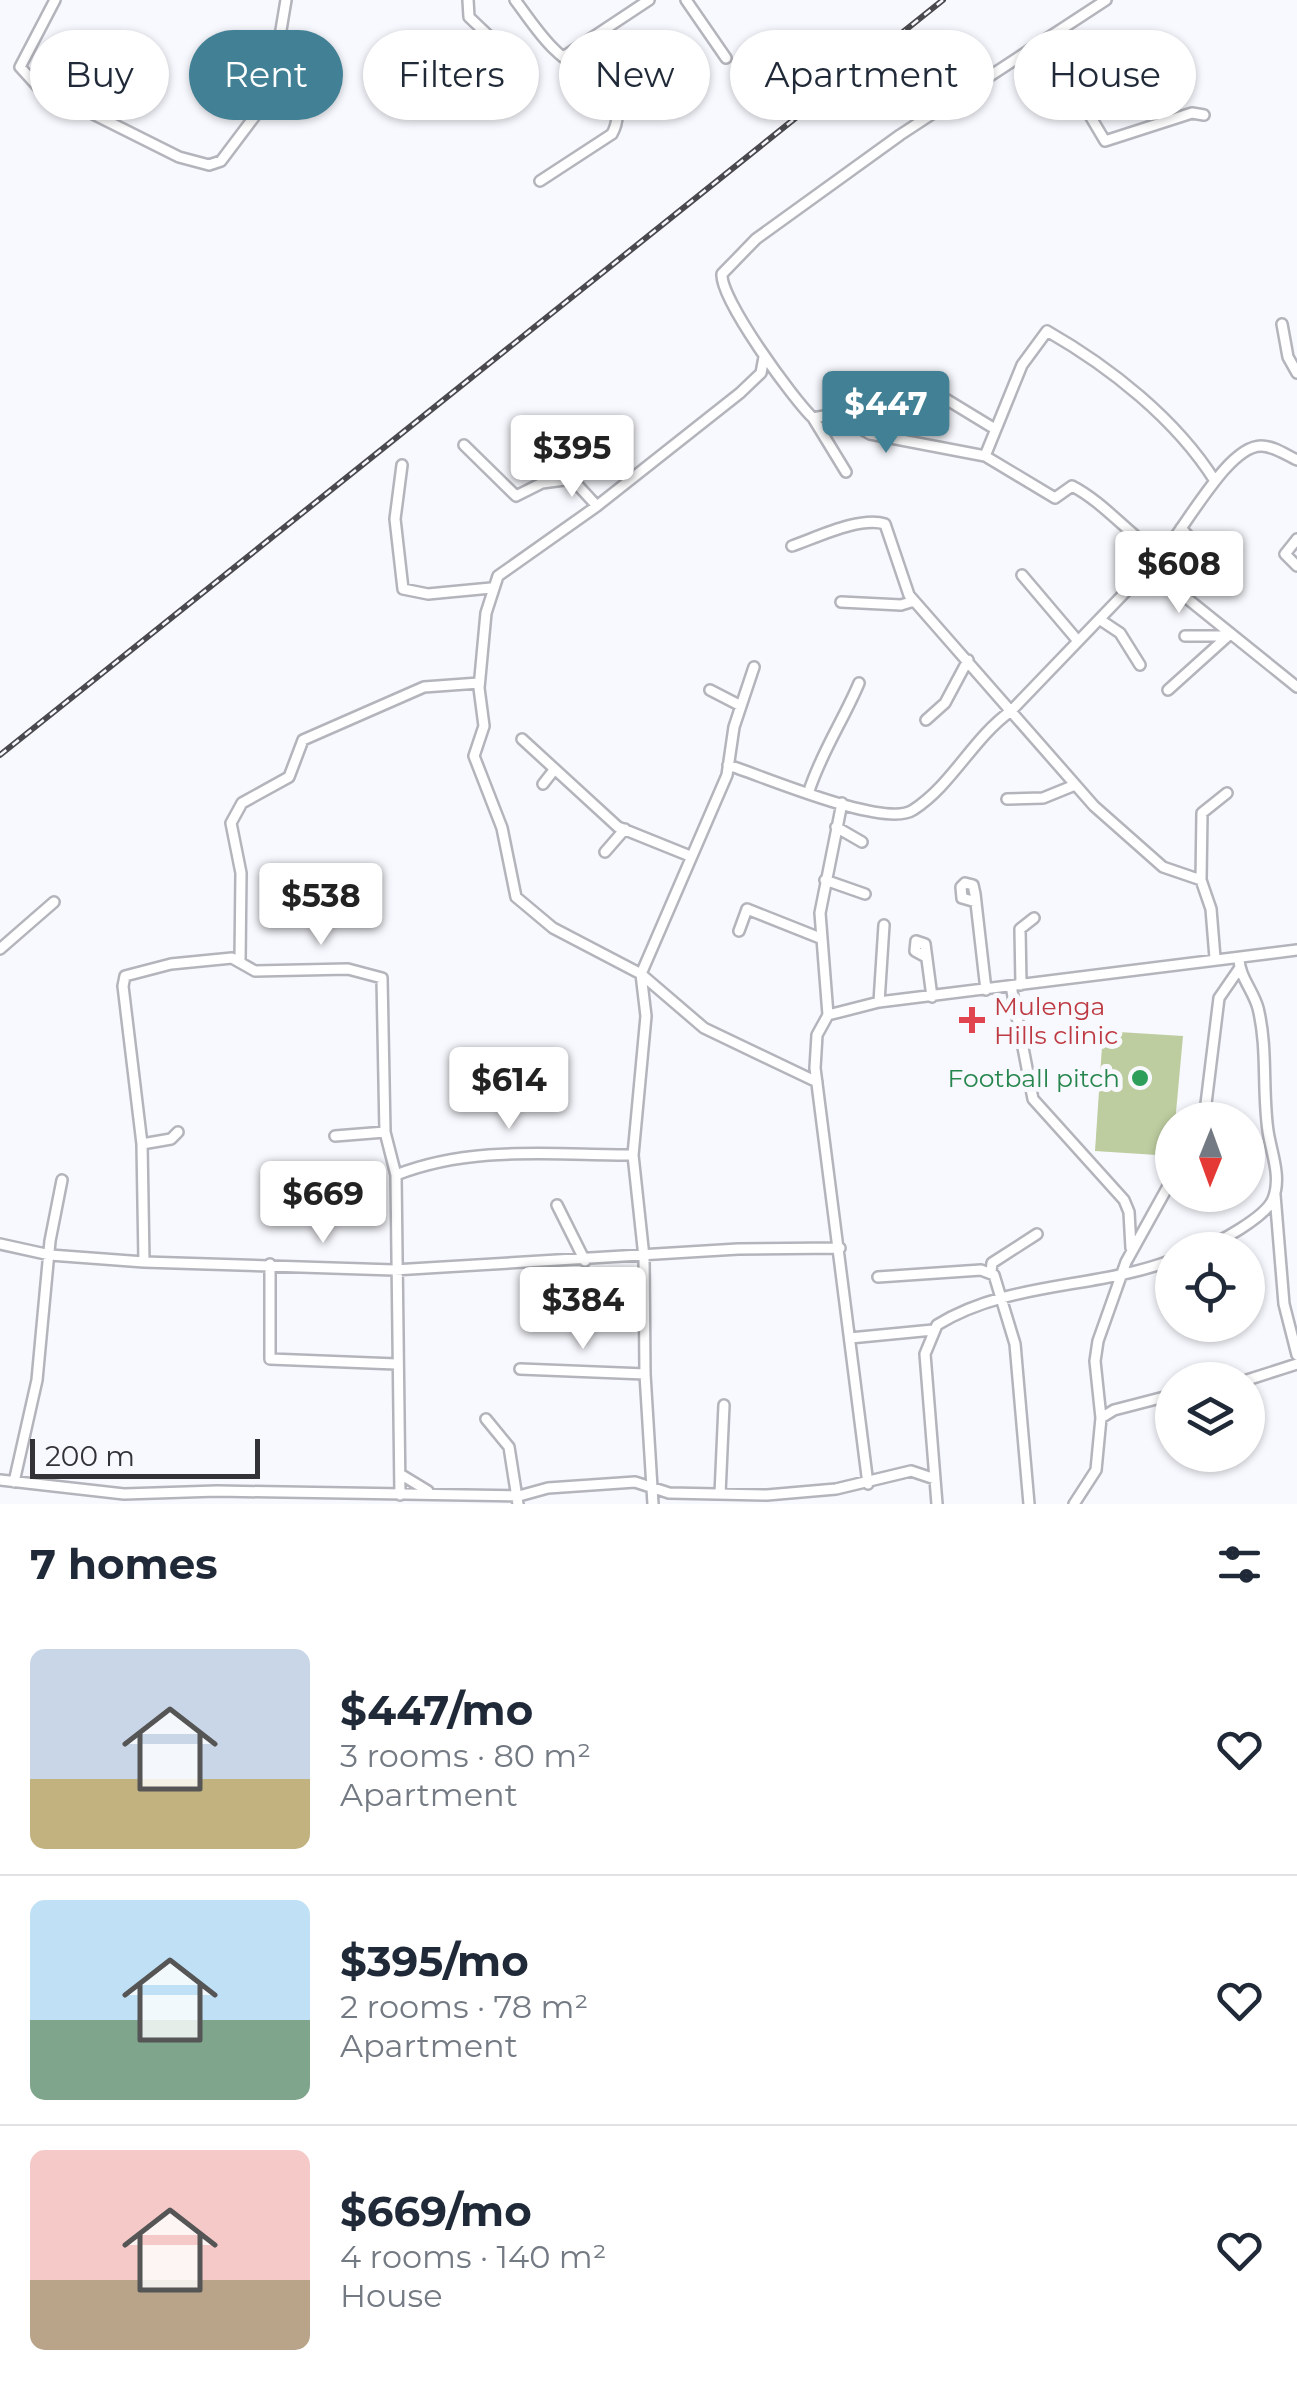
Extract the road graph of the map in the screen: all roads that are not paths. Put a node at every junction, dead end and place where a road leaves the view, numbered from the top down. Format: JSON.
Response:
{"nodes":[{"id":1,"x":56,"y":0,"type":"edge"},
{"id":2,"x":286,"y":0,"type":"edge"},
{"id":3,"x":468,"y":0,"type":"edge"},
{"id":4,"x":514,"y":0,"type":"edge"},
{"id":5,"x":649,"y":0,"type":"edge"},
{"id":6,"x":686,"y":0,"type":"edge"},
{"id":7,"x":1106,"y":0,"type":"edge"},
{"id":8,"x":482,"y":30,"type":"edge"},
{"id":9,"x":604,"y":30,"type":"edge"},
{"id":10,"x":1060,"y":30,"type":"edge"},
{"id":11,"x":559,"y":52,"type":"edge"},
{"id":12,"x":726,"y":58,"type":"dead end"},
{"id":13,"x":1014,"y":60,"type":"edge"},
{"id":14,"x":1196,"y":114,"type":"edge"},
{"id":15,"x":1204,"y":115,"type":"dead end"},
{"id":16,"x":617,"y":120,"type":"edge"},
{"id":17,"x":1093,"y":120,"type":"edge"},
{"id":18,"x":1169,"y":120,"type":"edge"},
{"id":19,"x":540,"y":181,"type":"dead end"},
{"id":20,"x":1282,"y":324,"type":"dead end"},
{"id":21,"x":764,"y":357,"type":"junction"},
{"id":22,"x":1297,"y":372,"type":"edge"},
{"id":23,"x":926,"y":387,"type":"dead end"},
{"id":24,"x":813,"y":418,"type":"junction"},
{"id":25,"x":995,"y":428,"type":"junction"},
{"id":26,"x":464,"y":446,"type":"dead end"},
{"id":27,"x":560,"y":456,"type":"dead end"},
{"id":28,"x":986,"y":456,"type":"junction"},
{"id":29,"x":1297,"y":460,"type":"edge"},
{"id":30,"x":402,"y":465,"type":"dead end"},
{"id":31,"x":846,"y":472,"type":"dead end"},
{"id":32,"x":572,"y":479,"type":"junction"},
{"id":33,"x":1215,"y":482,"type":"junction"},
{"id":34,"x":597,"y":506,"type":"junction"},
{"id":35,"x":1181,"y":528,"type":"junction"},
{"id":36,"x":1297,"y":539,"type":"edge"},
{"id":37,"x":792,"y":546,"type":"dead end"},
{"id":38,"x":1161,"y":556,"type":"junction"},
{"id":39,"x":1208,"y":558,"type":"dead end"},
{"id":40,"x":1297,"y":566,"type":"edge"},
{"id":41,"x":1152,"y":570,"type":"junction"},
{"id":42,"x":1022,"y":576,"type":"dead end"},
{"id":43,"x":491,"y":588,"type":"junction"},
{"id":44,"x":914,"y":601,"type":"junction"},
{"id":45,"x":841,"y":602,"type":"dead end"},
{"id":46,"x":1102,"y":620,"type":"junction"},
{"id":47,"x":1186,"y":636,"type":"dead end"},
{"id":48,"x":1228,"y":636,"type":"junction"},
{"id":49,"x":1078,"y":641,"type":"junction"},
{"id":50,"x":968,"y":660,"type":"junction"},
{"id":51,"x":1140,"y":665,"type":"dead end"},
{"id":52,"x":754,"y":667,"type":"dead end"},
{"id":53,"x":479,"y":683,"type":"junction"},
{"id":54,"x":860,"y":683,"type":"dead end"},
{"id":55,"x":1297,"y":687,"type":"edge"},
{"id":56,"x":710,"y":690,"type":"dead end"},
{"id":57,"x":1168,"y":690,"type":"dead end"},
{"id":58,"x":742,"y":706,"type":"junction"},
{"id":59,"x":1011,"y":711,"type":"junction"},
{"id":60,"x":926,"y":720,"type":"dead end"},
{"id":61,"x":522,"y":740,"type":"dead end"},
{"id":62,"x":728,"y":765,"type":"junction"},
{"id":63,"x":554,"y":770,"type":"junction"},
{"id":64,"x":544,"y":784,"type":"dead end"},
{"id":65,"x":1075,"y":785,"type":"junction"},
{"id":66,"x":808,"y":790,"type":"junction"},
{"id":67,"x":1227,"y":793,"type":"dead end"},
{"id":68,"x":1006,"y":799,"type":"dead end"},
{"id":69,"x":842,"y":802,"type":"junction"},
{"id":70,"x":836,"y":827,"type":"junction"},
{"id":71,"x":625,"y":829,"type":"junction"},
{"id":72,"x":862,"y":842,"type":"dead end"},
{"id":73,"x":605,"y":852,"type":"dead end"},
{"id":74,"x":690,"y":856,"type":"junction"},
{"id":75,"x":825,"y":880,"type":"junction"},
{"id":76,"x":1200,"y":880,"type":"junction"},
{"id":77,"x":865,"y":894,"type":"dead end"},
{"id":78,"x":54,"y":902,"type":"dead end"},
{"id":79,"x":976,"y":902,"type":"dead end"},
{"id":80,"x":1034,"y":918,"type":"dead end"},
{"id":81,"x":884,"y":924,"type":"dead end"},
{"id":82,"x":739,"y":932,"type":"dead end"},
{"id":83,"x":820,"y":938,"type":"junction"},
{"id":84,"x":0,"y":949,"type":"edge"},
{"id":85,"x":1297,"y":950,"type":"edge"},
{"id":86,"x":926,"y":957,"type":"dead end"},
{"id":87,"x":1215,"y":958,"type":"junction"},
{"id":88,"x":240,"y":961,"type":"junction"},
{"id":89,"x":1239,"y":964,"type":"junction"},
{"id":90,"x":641,"y":974,"type":"junction"},
{"id":91,"x":1016,"y":986,"type":"junction"},
{"id":92,"x":986,"y":990,"type":"junction"},
{"id":93,"x":932,"y":997,"type":"junction"},
{"id":94,"x":879,"y":1002,"type":"junction"},
{"id":95,"x":828,"y":1016,"type":"junction"},
{"id":96,"x":817,"y":1082,"type":"junction"},
{"id":97,"x":1206,"y":1102,"type":"edge"},
{"id":98,"x":178,"y":1132,"type":"dead end"},
{"id":99,"x":385,"y":1132,"type":"junction"},
{"id":100,"x":335,"y":1136,"type":"dead end"},
{"id":101,"x":142,"y":1144,"type":"junction"},
{"id":102,"x":633,"y":1156,"type":"junction"},
{"id":103,"x":396,"y":1174,"type":"junction"},
{"id":104,"x":62,"y":1180,"type":"dead end"},
{"id":105,"x":1276,"y":1195,"type":"junction"},
{"id":106,"x":557,"y":1204,"type":"dead end"},
{"id":107,"x":1155,"y":1210,"type":"edge"},
{"id":108,"x":1235,"y":1232,"type":"edge"},
{"id":109,"x":1038,"y":1234,"type":"dead end"},
{"id":110,"x":0,"y":1244,"type":"edge"},
{"id":111,"x":840,"y":1248,"type":"junction"},
{"id":112,"x":1132,"y":1251,"type":"junction"},
{"id":113,"x":50,"y":1254,"type":"junction"},
{"id":114,"x":644,"y":1257,"type":"junction"},
{"id":115,"x":585,"y":1261,"type":"junction"},
{"id":116,"x":144,"y":1262,"type":"junction"},
{"id":117,"x":270,"y":1264,"type":"junction"},
{"id":118,"x":1155,"y":1265,"type":"edge"},
{"id":119,"x":394,"y":1270,"type":"junction"},
{"id":120,"x":991,"y":1272,"type":"junction"},
{"id":121,"x":1122,"y":1276,"type":"junction"},
{"id":122,"x":878,"y":1277,"type":"dead end"},
{"id":123,"x":1023,"y":1294,"type":"junction"},
{"id":124,"x":1002,"y":1300,"type":"junction"},
{"id":125,"x":1009,"y":1322,"type":"junction"},
{"id":126,"x":933,"y":1330,"type":"junction"},
{"id":127,"x":915,"y":1334,"type":"junction"},
{"id":128,"x":850,"y":1338,"type":"junction"},
{"id":129,"x":925,"y":1348,"type":"junction"},
{"id":130,"x":1297,"y":1355,"type":"edge"},
{"id":131,"x":396,"y":1364,"type":"junction"},
{"id":132,"x":1297,"y":1364,"type":"edge"},
{"id":133,"x":520,"y":1369,"type":"dead end"},
{"id":134,"x":644,"y":1374,"type":"junction"},
{"id":135,"x":1265,"y":1374,"type":"edge"},
{"id":136,"x":1155,"y":1399,"type":"edge"},
{"id":137,"x":724,"y":1406,"type":"dead end"},
{"id":138,"x":1101,"y":1418,"type":"junction"},
{"id":139,"x":486,"y":1419,"type":"dead end"},
{"id":140,"x":931,"y":1455,"type":"junction"},
{"id":141,"x":917,"y":1471,"type":"junction"},
{"id":142,"x":400,"y":1474,"type":"junction"},
{"id":143,"x":935,"y":1479,"type":"junction"},
{"id":144,"x":0,"y":1480,"type":"edge"},
{"id":145,"x":14,"y":1482,"type":"junction"},
{"id":146,"x":868,"y":1484,"type":"junction"},
{"id":147,"x":652,"y":1485,"type":"junction"},
{"id":148,"x":436,"y":1494,"type":"junction"},
{"id":149,"x":720,"y":1494,"type":"junction"},
{"id":150,"x":400,"y":1495,"type":"junction"},
{"id":151,"x":187,"y":1498,"type":"edge"},
{"id":152,"x":519,"y":1500,"type":"edge"},
{"id":153,"x":653,"y":1504,"type":"edge"},
{"id":154,"x":937,"y":1504,"type":"edge"},
{"id":155,"x":1029,"y":1504,"type":"edge"},
{"id":156,"x":1074,"y":1504,"type":"edge"}],
"edges":[{"from":1,"to":2,"type":"street"},
{"from":3,"to":8,"type":"street"},
{"from":4,"to":11,"type":"street"},
{"from":5,"to":9,"type":"street"},
{"from":6,"to":12,"type":"street"},
{"from":7,"to":10,"type":"street"},
{"from":13,"to":21,"type":"street"},
{"from":14,"to":15,"type":"street"},
{"from":16,"to":19,"type":"street"},
{"from":17,"to":18,"type":"street"},
{"from":20,"to":22,"type":"street"},
{"from":21,"to":24,"type":"street"},
{"from":21,"to":34,"type":"street"},
{"from":23,"to":25,"type":"street"},
{"from":24,"to":28,"type":"street"},
{"from":24,"to":31,"type":"street"},
{"from":25,"to":28,"type":"street"},
{"from":25,"to":33,"type":"street"},
{"from":26,"to":32,"type":"street"},
{"from":27,"to":32,"type":"street"},
{"from":28,"to":38,"type":"street"},
{"from":29,"to":33,"type":"street"},
{"from":30,"to":43,"type":"street"},
{"from":32,"to":34,"type":"street"},
{"from":33,"to":35,"type":"street"},
{"from":34,"to":43,"type":"street"},
{"from":35,"to":38,"type":"street"},
{"from":35,"to":39,"type":"street"},
{"from":36,"to":40,"type":"street"},
{"from":37,"to":44,"type":"street"},
{"from":38,"to":41,"type":"street"},
{"from":41,"to":46,"type":"street"},
{"from":41,"to":48,"type":"street"},
{"from":42,"to":49,"type":"street"},
{"from":43,"to":53,"type":"street"},
{"from":44,"to":45,"type":"street"},
{"from":44,"to":50,"type":"street"},
{"from":46,"to":49,"type":"street"},
{"from":46,"to":51,"type":"street"},
{"from":47,"to":48,"type":"street"},
{"from":48,"to":55,"type":"street"},
{"from":48,"to":57,"type":"street"},
{"from":49,"to":59,"type":"street"},
{"from":50,"to":59,"type":"street"},
{"from":50,"to":60,"type":"street"},
{"from":52,"to":58,"type":"street"},
{"from":53,"to":88,"type":"street"},
{"from":53,"to":90,"type":"street"},
{"from":54,"to":66,"type":"street"},
{"from":56,"to":58,"type":"street"},
{"from":58,"to":62,"type":"street"},
{"from":59,"to":65,"type":"street"},
{"from":59,"to":69,"type":"street"},
{"from":61,"to":63,"type":"street"},
{"from":62,"to":66,"type":"street"},
{"from":62,"to":74,"type":"street"},
{"from":63,"to":64,"type":"street"},
{"from":63,"to":71,"type":"street"},
{"from":65,"to":68,"type":"street"},
{"from":65,"to":76,"type":"street"},
{"from":66,"to":69,"type":"street"},
{"from":67,"to":76,"type":"street"},
{"from":69,"to":70,"type":"street"},
{"from":70,"to":72,"type":"street"},
{"from":70,"to":75,"type":"street"},
{"from":71,"to":73,"type":"street"},
{"from":71,"to":74,"type":"street"},
{"from":74,"to":90,"type":"street"},
{"from":75,"to":77,"type":"street"},
{"from":75,"to":83,"type":"street"},
{"from":76,"to":87,"type":"street"},
{"from":78,"to":84,"type":"street"},
{"from":79,"to":92,"type":"street"},
{"from":80,"to":91,"type":"street"},
{"from":81,"to":94,"type":"street"},
{"from":82,"to":83,"type":"street"},
{"from":83,"to":95,"type":"street"},
{"from":85,"to":89,"type":"street"},
{"from":86,"to":93,"type":"street"},
{"from":87,"to":89,"type":"street"},
{"from":87,"to":91,"type":"street"},
{"from":88,"to":99,"type":"street"},
{"from":88,"to":101,"type":"street"},
{"from":89,"to":97,"type":"street"},
{"from":89,"to":105,"type":"street"},
{"from":90,"to":96,"type":"street"},
{"from":90,"to":102,"type":"street"},
{"from":91,"to":92,"type":"street"},
{"from":91,"to":112,"type":"street"},
{"from":92,"to":93,"type":"street"},
{"from":93,"to":94,"type":"street"},
{"from":94,"to":95,"type":"street"},
{"from":95,"to":96,"type":"street"},
{"from":96,"to":111,"type":"street"},
{"from":98,"to":101,"type":"street"},
{"from":99,"to":100,"type":"street"},
{"from":99,"to":103,"type":"street"},
{"from":101,"to":116,"type":"street"},
{"from":102,"to":103,"type":"street"},
{"from":102,"to":114,"type":"street"},
{"from":103,"to":119,"type":"street"},
{"from":104,"to":113,"type":"street"},
{"from":105,"to":108,"type":"street"},
{"from":105,"to":130,"type":"street"},
{"from":106,"to":115,"type":"street"},
{"from":107,"to":112,"type":"street"},
{"from":109,"to":120,"type":"street"},
{"from":110,"to":113,"type":"street"},
{"from":111,"to":114,"type":"street"},
{"from":111,"to":128,"type":"street"},
{"from":112,"to":121,"type":"street"},
{"from":113,"to":116,"type":"street"},
{"from":113,"to":145,"type":"street"},
{"from":114,"to":115,"type":"street"},
{"from":114,"to":134,"type":"street"},
{"from":115,"to":119,"type":"street"},
{"from":116,"to":117,"type":"street"},
{"from":117,"to":119,"type":"street"},
{"from":117,"to":131,"type":"street"},
{"from":118,"to":121,"type":"street"},
{"from":119,"to":131,"type":"street"},
{"from":120,"to":122,"type":"street"},
{"from":120,"to":124,"type":"street"},
{"from":121,"to":123,"type":"street"},
{"from":121,"to":138,"type":"street"},
{"from":123,"to":124,"type":"street"},
{"from":123,"to":125,"type":"street"},
{"from":124,"to":125,"type":"street"},
{"from":124,"to":126,"type":"street"},
{"from":125,"to":155,"type":"street"},
{"from":126,"to":127,"type":"street"},
{"from":126,"to":129,"type":"street"},
{"from":127,"to":128,"type":"street"},
{"from":127,"to":129,"type":"street"},
{"from":128,"to":146,"type":"street"},
{"from":129,"to":140,"type":"street"},
{"from":131,"to":142,"type":"street"},
{"from":132,"to":135,"type":"street"},
{"from":133,"to":134,"type":"street"},
{"from":134,"to":147,"type":"street"},
{"from":136,"to":138,"type":"street"},
{"from":137,"to":149,"type":"street"},
{"from":138,"to":156,"type":"street"},
{"from":139,"to":152,"type":"street"},
{"from":140,"to":141,"type":"street"},
{"from":140,"to":143,"type":"street"},
{"from":141,"to":143,"type":"street"},
{"from":141,"to":146,"type":"street"},
{"from":142,"to":148,"type":"street"},
{"from":142,"to":150,"type":"street"},
{"from":143,"to":154,"type":"street"},
{"from":144,"to":145,"type":"street"},
{"from":145,"to":151,"type":"street"},
{"from":146,"to":149,"type":"street"},
{"from":147,"to":149,"type":"street"},
{"from":147,"to":152,"type":"street"},
{"from":147,"to":153,"type":"street"},
{"from":148,"to":150,"type":"street"},
{"from":148,"to":152,"type":"street"},
{"from":150,"to":151,"type":"street"}]}
